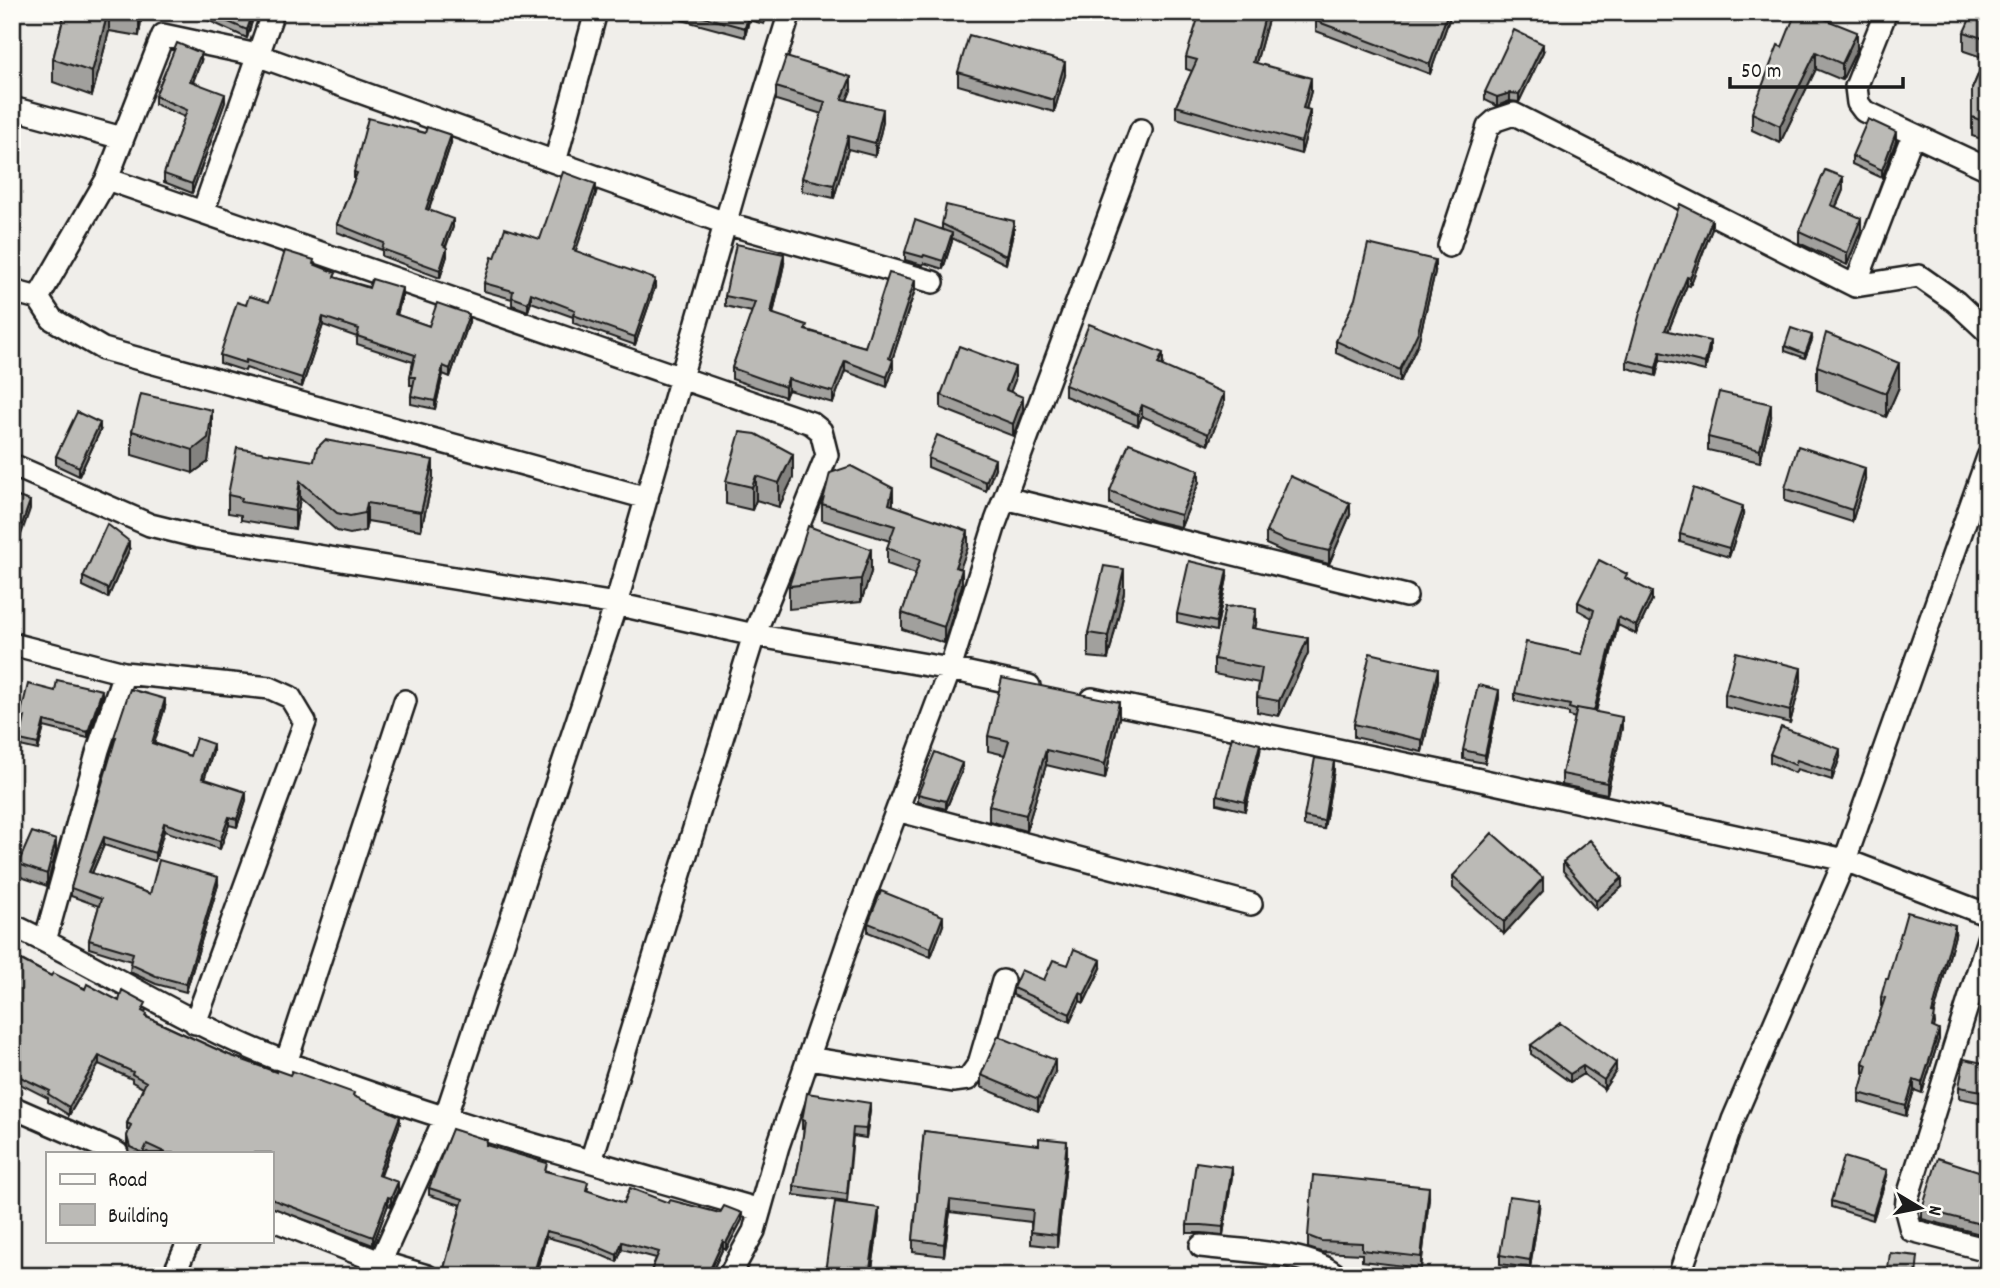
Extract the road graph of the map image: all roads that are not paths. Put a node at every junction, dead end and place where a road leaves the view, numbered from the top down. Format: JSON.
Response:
{"nodes":[{"id":1,"x":273,"y":12,"type":"edge"},
{"id":2,"x":596,"y":12,"type":"edge"},
{"id":3,"x":790,"y":12,"type":"edge"},
{"id":4,"x":1886,"y":12,"type":"edge"},
{"id":5,"x":257,"y":55,"type":"junction"},
{"id":6,"x":12,"y":108,"type":"edge"},
{"id":7,"x":1141,"y":131,"type":"dead end"},
{"id":8,"x":1913,"y":134,"type":"junction"},
{"id":9,"x":122,"y":138,"type":"junction"},
{"id":10,"x":555,"y":162,"type":"junction"},
{"id":11,"x":1988,"y":169,"type":"edge"},
{"id":12,"x":107,"y":179,"type":"junction"},
{"id":13,"x":203,"y":212,"type":"junction"},
{"id":14,"x":725,"y":223,"type":"junction"},
{"id":15,"x":1449,"y":246,"type":"dead end"},
{"id":16,"x":933,"y":282,"type":"dead end"},
{"id":17,"x":1855,"y":286,"type":"junction"},
{"id":18,"x":12,"y":291,"type":"edge"},
{"id":19,"x":38,"y":298,"type":"junction"},
{"id":20,"x":1988,"y":332,"type":"edge"},
{"id":21,"x":681,"y":377,"type":"junction"},
{"id":22,"x":1988,"y":457,"type":"edge"},
{"id":23,"x":12,"y":465,"type":"edge"},
{"id":24,"x":646,"y":498,"type":"junction"},
{"id":25,"x":1004,"y":498,"type":"junction"},
{"id":26,"x":1406,"y":596,"type":"dead end"},
{"id":27,"x":616,"y":604,"type":"junction"},
{"id":28,"x":754,"y":635,"type":"junction"},
{"id":29,"x":12,"y":644,"type":"edge"},
{"id":30,"x":950,"y":669,"type":"junction"},
{"id":31,"x":124,"y":673,"type":"junction"},
{"id":32,"x":1045,"y":689,"type":"edge"},
{"id":33,"x":1072,"y":694,"type":"edge"},
{"id":34,"x":405,"y":701,"type":"dead end"},
{"id":35,"x":897,"y":810,"type":"junction"},
{"id":36,"x":1845,"y":860,"type":"junction"},
{"id":37,"x":1251,"y":904,"type":"dead end"},
{"id":38,"x":1988,"y":915,"type":"edge"},
{"id":39,"x":12,"y":925,"type":"edge"},
{"id":40,"x":1988,"y":939,"type":"edge"},
{"id":41,"x":45,"y":941,"type":"junction"},
{"id":42,"x":1003,"y":981,"type":"dead end"},
{"id":43,"x":194,"y":1023,"type":"junction"},
{"id":44,"x":808,"y":1058,"type":"junction"},
{"id":45,"x":286,"y":1063,"type":"junction"},
{"id":46,"x":12,"y":1107,"type":"edge"},
{"id":47,"x":445,"y":1118,"type":"junction"},
{"id":48,"x":115,"y":1152,"type":"edge"},
{"id":49,"x":592,"y":1161,"type":"junction"},
{"id":50,"x":760,"y":1210,"type":"junction"},
{"id":51,"x":273,"y":1220,"type":"edge"},
{"id":52,"x":189,"y":1242,"type":"edge"},
{"id":53,"x":1201,"y":1246,"type":"dead end"},
{"id":54,"x":1988,"y":1250,"type":"edge"},
{"id":55,"x":377,"y":1269,"type":"edge"},
{"id":56,"x":173,"y":1276,"type":"edge"},
{"id":57,"x":427,"y":1276,"type":"edge"},
{"id":58,"x":729,"y":1276,"type":"edge"},
{"id":59,"x":1337,"y":1276,"type":"edge"},
{"id":60,"x":1679,"y":1276,"type":"edge"}],
"edges":[{"from":1,"to":5,"type":"street"},
{"from":2,"to":10,"type":"street"},
{"from":3,"to":14,"type":"street"},
{"from":4,"to":8,"type":"street"},
{"from":5,"to":9,"type":"street"},
{"from":5,"to":10,"type":"street"},
{"from":5,"to":13,"type":"street"},
{"from":6,"to":9,"type":"street"},
{"from":7,"to":25,"type":"street"},
{"from":8,"to":11,"type":"street"},
{"from":8,"to":17,"type":"street"},
{"from":9,"to":12,"type":"street"},
{"from":10,"to":14,"type":"street"},
{"from":12,"to":13,"type":"street"},
{"from":12,"to":19,"type":"street"},
{"from":13,"to":21,"type":"street"},
{"from":14,"to":16,"type":"street"},
{"from":14,"to":21,"type":"street"},
{"from":15,"to":17,"type":"street"},
{"from":17,"to":20,"type":"street"},
{"from":18,"to":19,"type":"street"},
{"from":19,"to":24,"type":"street"},
{"from":21,"to":24,"type":"street"},
{"from":21,"to":28,"type":"street"},
{"from":22,"to":36,"type":"street"},
{"from":23,"to":27,"type":"street"},
{"from":24,"to":27,"type":"street"},
{"from":25,"to":26,"type":"street"},
{"from":25,"to":30,"type":"street"},
{"from":27,"to":28,"type":"street"},
{"from":27,"to":47,"type":"street"},
{"from":28,"to":30,"type":"street"},
{"from":28,"to":49,"type":"street"},
{"from":29,"to":31,"type":"street"},
{"from":30,"to":32,"type":"street"},
{"from":30,"to":35,"type":"street"},
{"from":31,"to":41,"type":"street"},
{"from":31,"to":43,"type":"street"},
{"from":33,"to":36,"type":"street"},
{"from":34,"to":45,"type":"street"},
{"from":35,"to":37,"type":"street"},
{"from":35,"to":44,"type":"street"},
{"from":36,"to":38,"type":"street"},
{"from":36,"to":60,"type":"street"},
{"from":39,"to":41,"type":"street"},
{"from":40,"to":54,"type":"street"},
{"from":41,"to":43,"type":"street"},
{"from":42,"to":44,"type":"street"},
{"from":43,"to":45,"type":"street"},
{"from":44,"to":50,"type":"street"},
{"from":45,"to":47,"type":"street"},
{"from":46,"to":48,"type":"street"},
{"from":47,"to":49,"type":"street"},
{"from":47,"to":55,"type":"street"},
{"from":49,"to":50,"type":"street"},
{"from":50,"to":58,"type":"street"},
{"from":51,"to":55,"type":"street"},
{"from":52,"to":56,"type":"street"},
{"from":53,"to":59,"type":"street"},
{"from":55,"to":57,"type":"street"}]}
